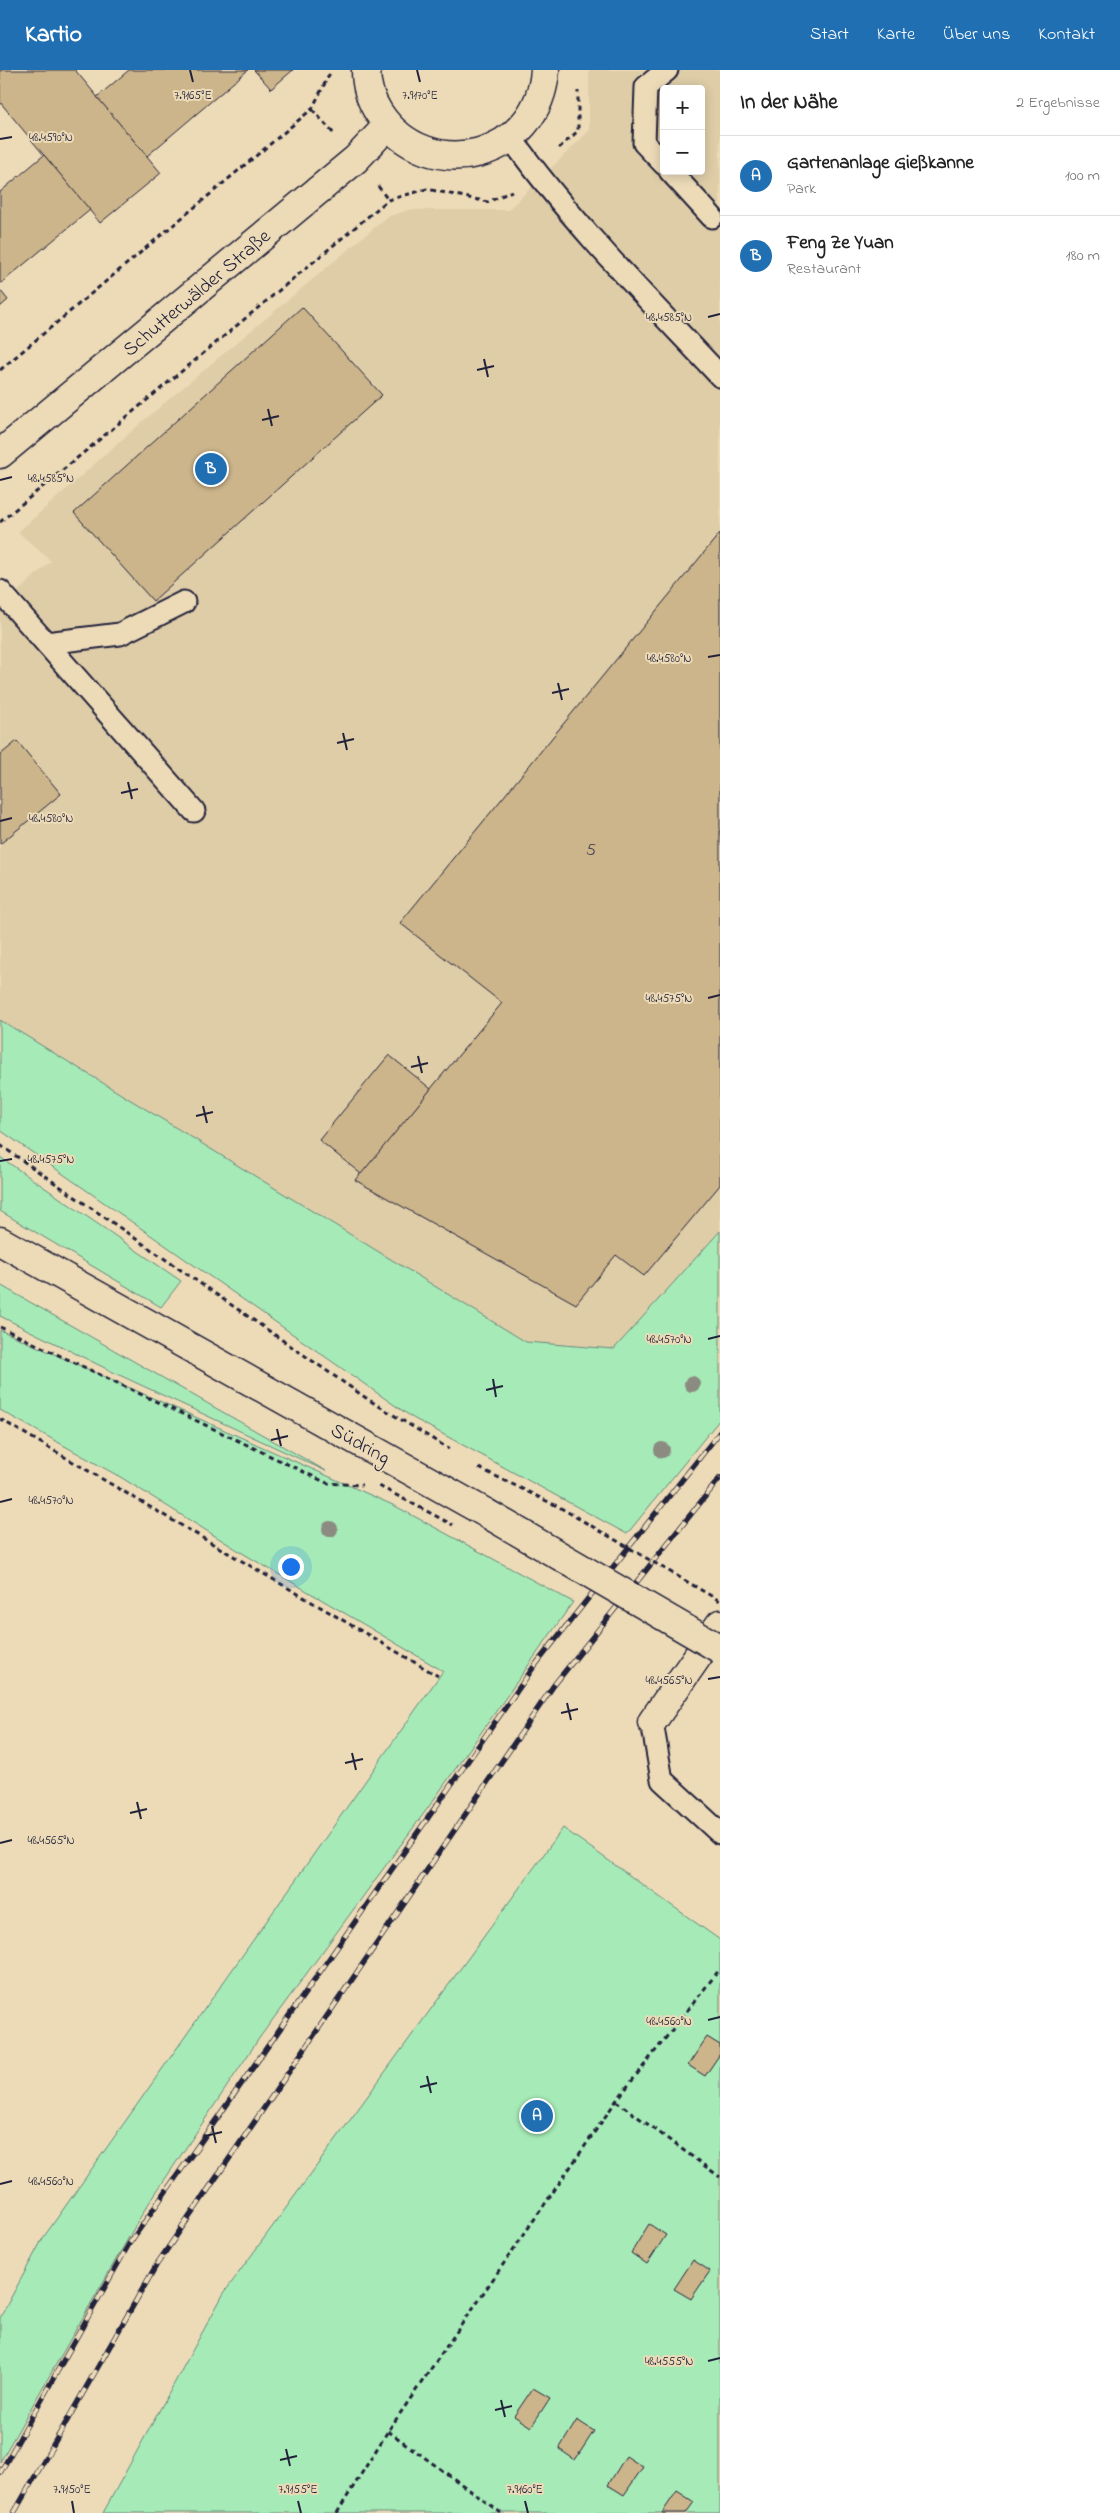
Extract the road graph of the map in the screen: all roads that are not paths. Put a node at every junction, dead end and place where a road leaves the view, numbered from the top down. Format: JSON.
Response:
{"nodes":[{"id":1,"x":366,"y":70,"type":"edge"},
{"id":2,"x":545,"y":70,"type":"edge"},
{"id":3,"x":667,"y":70,"type":"edge"},
{"id":4,"x":388,"y":126,"type":"junction"},
{"id":5,"x":511,"y":138,"type":"junction"},
{"id":6,"x":660,"y":160,"type":"edge"},
{"id":7,"x":674,"y":175,"type":"edge"},
{"id":8,"x":712,"y":217,"type":"dead end"},
{"id":9,"x":720,"y":376,"type":"edge"},
{"id":10,"x":0,"y":454,"type":"edge"},
{"id":11,"x":0,"y":591,"type":"edge"},
{"id":12,"x":184,"y":602,"type":"dead end"},
{"id":13,"x":46,"y":643,"type":"junction"},
{"id":14,"x":194,"y":811,"type":"dead end"},
{"id":15,"x":0,"y":1241,"type":"edge"},
{"id":16,"x":720,"y":1624,"type":"edge"},
{"id":17,"x":720,"y":1649,"type":"edge"},
{"id":18,"x":652,"y":1722,"type":"joint"},
{"id":19,"x":720,"y":1833,"type":"edge"}],
"edges":[{"from":1,"to":4,"type":"street"},
{"from":2,"to":5,"type":"street"},
{"from":3,"to":6,"type":"lane"},
{"from":4,"to":5,"type":"street"},
{"from":4,"to":10,"type":"street","name":"Schutterwälder Straße"},
{"from":5,"to":9,"type":"lane"},
{"from":7,"to":8,"type":"lane"},
{"from":11,"to":13,"type":"lane"},
{"from":12,"to":13,"type":"lane"},
{"from":13,"to":14,"type":"lane"},
{"from":15,"to":17,"type":"street","name":"Südring","bridge":true},
{"from":16,"to":18,"type":"street"},
{"from":18,"to":19,"type":"lane"}]}
